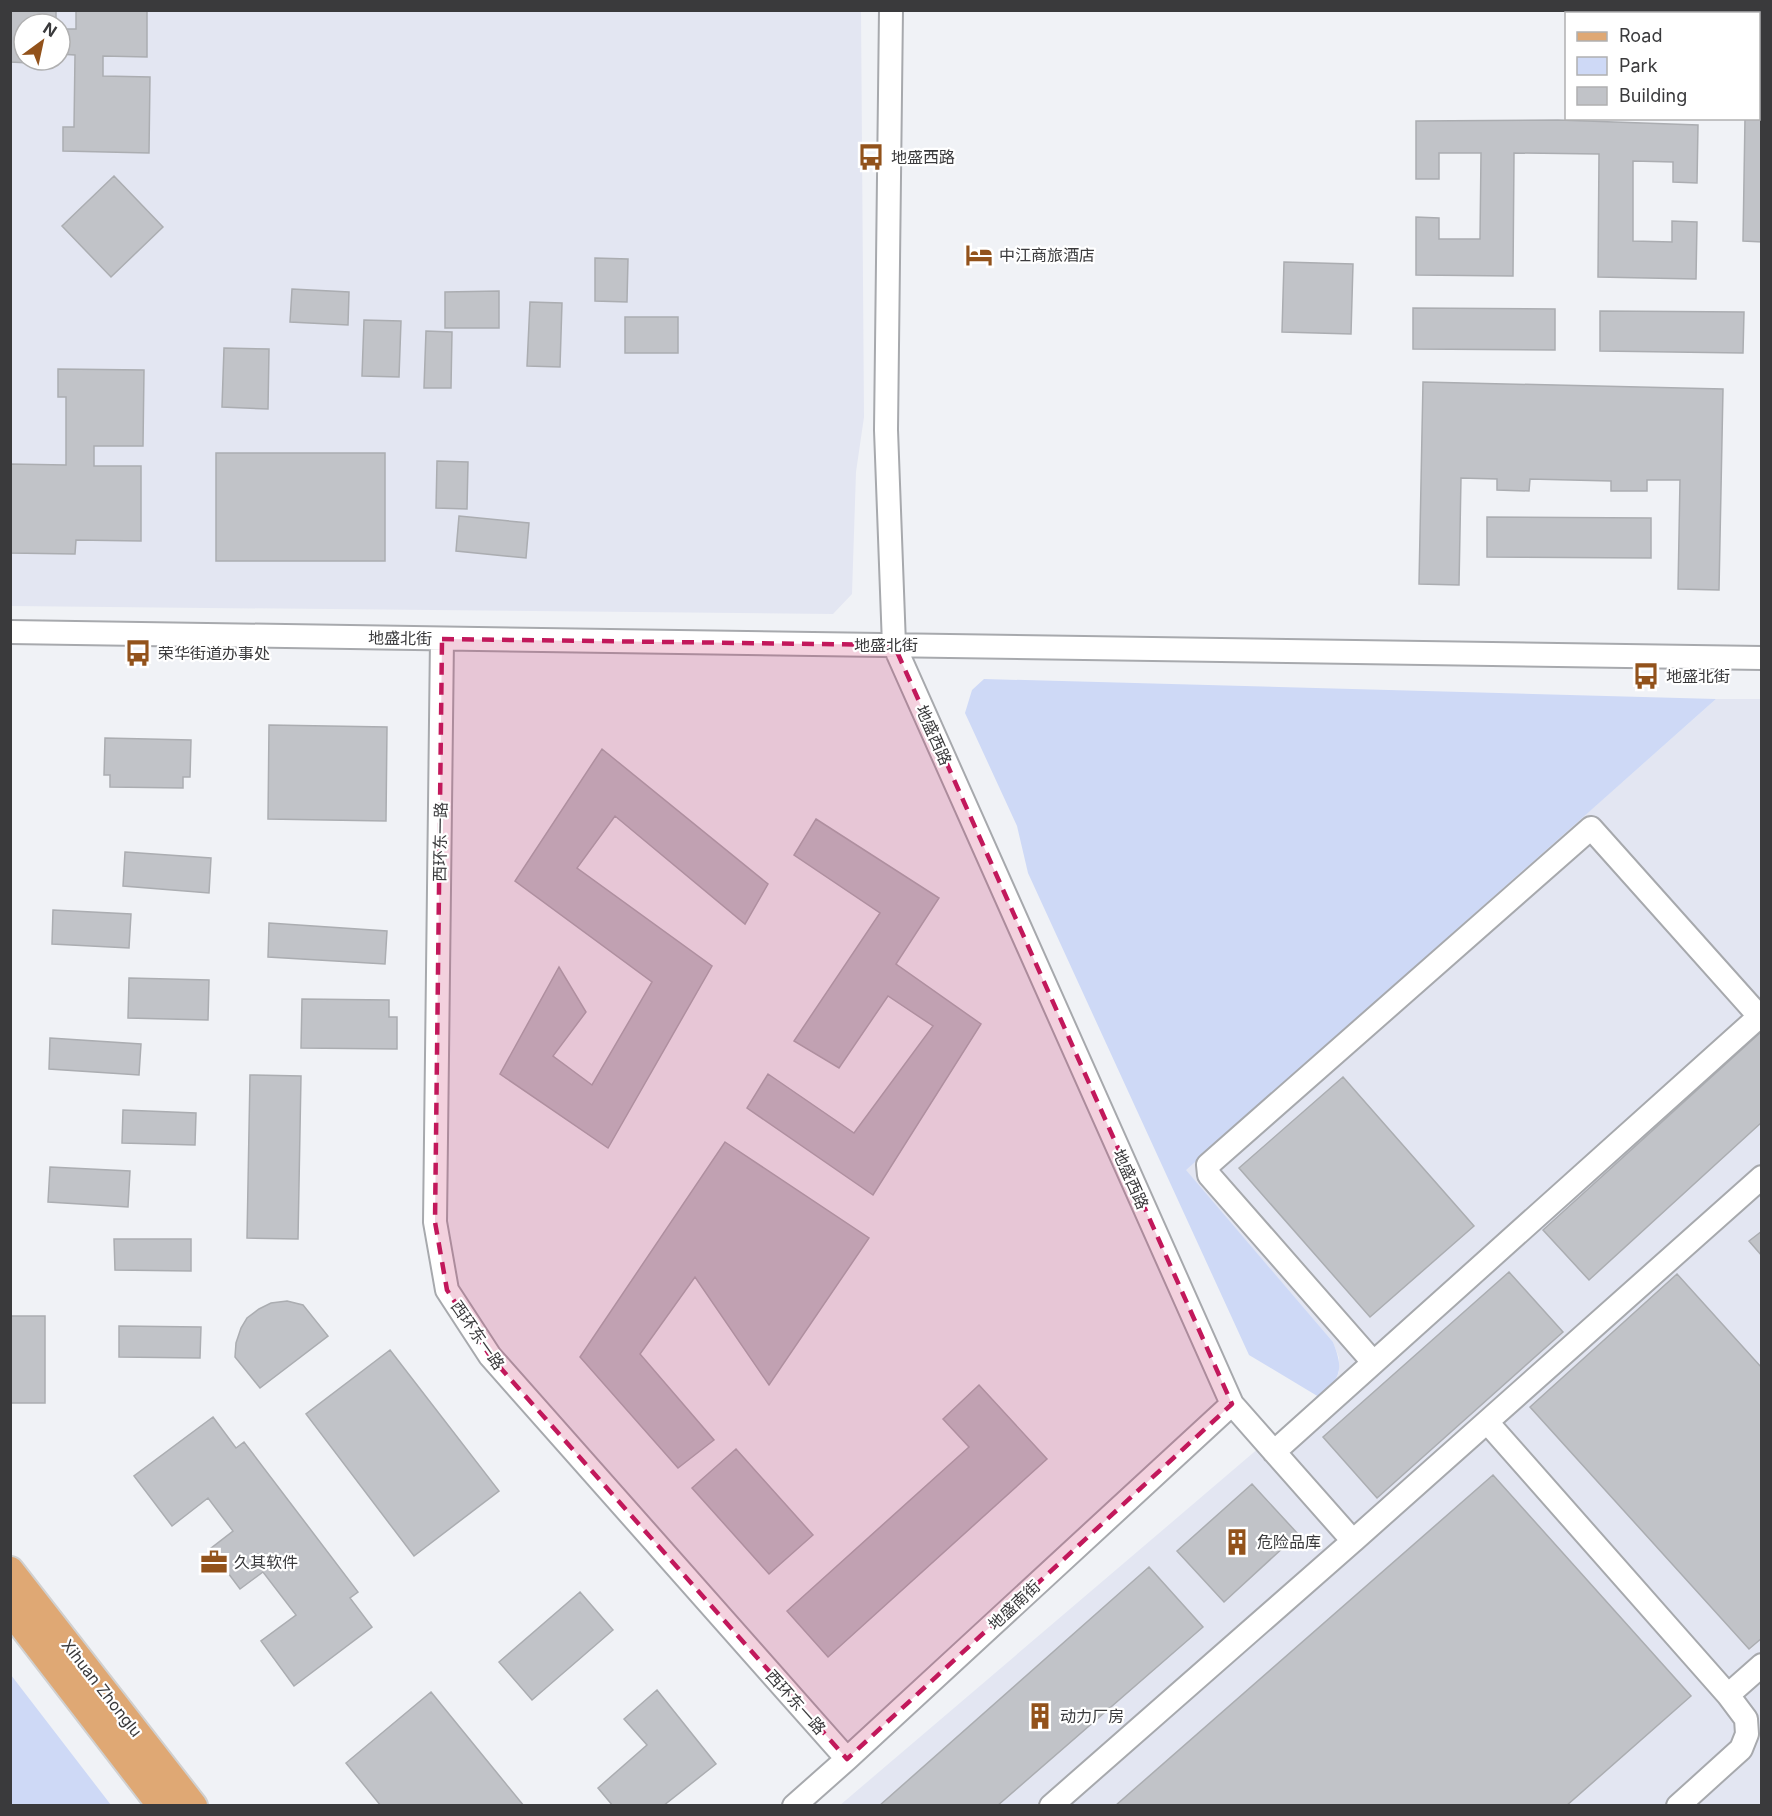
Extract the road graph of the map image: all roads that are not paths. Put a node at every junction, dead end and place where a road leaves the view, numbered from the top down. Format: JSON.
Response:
{"nodes":[{"id":1,"x":891,"y":10,"type":"edge"},
{"id":2,"x":10,"y":632,"type":"edge"},
{"id":3,"x":442,"y":639,"type":"junction"},
{"id":4,"x":894,"y":645,"type":"junction"},
{"id":5,"x":1761,"y":658,"type":"edge"},
{"id":6,"x":1760,"y":1015,"type":"edge"},
{"id":7,"x":1761,"y":1177,"type":"edge"},
{"id":8,"x":1373,"y":1362,"type":"junction"},
{"id":9,"x":1232,"y":1404,"type":"junction"},
{"id":10,"x":1486,"y":1422,"type":"junction"},
{"id":11,"x":1274,"y":1452,"type":"junction"},
{"id":12,"x":1353,"y":1541,"type":"junction"},
{"id":13,"x":10,"y":1571,"type":"edge"},
{"id":14,"x":10,"y":1609,"type":"edge"},
{"id":15,"x":1761,"y":1665,"type":"edge"},
{"id":16,"x":1728,"y":1695,"type":"junction"},
{"id":17,"x":847,"y":1759,"type":"junction"},
{"id":18,"x":162,"y":1806,"type":"edge"},
{"id":19,"x":192,"y":1806,"type":"edge"},
{"id":20,"x":794,"y":1806,"type":"edge"},
{"id":21,"x":1052,"y":1806,"type":"edge"},
{"id":22,"x":1678,"y":1806,"type":"edge"}],
"edges":[{"from":1,"to":4,"type":"street","name":"地盛西路"},
{"from":2,"to":3,"type":"street","name":"地盛北街"},
{"from":3,"to":4,"type":"street","name":"地盛北街"},
{"from":3,"to":17,"type":"street","name":"西环东一路"},
{"from":4,"to":5,"type":"street","name":"地盛北街"},
{"from":4,"to":9,"type":"street","name":"地盛西路"},
{"from":6,"to":8,"type":"street"},
{"from":6,"to":8,"type":"street"},
{"from":7,"to":10,"type":"street"},
{"from":8,"to":11,"type":"street"},
{"from":9,"to":11,"type":"street","name":"地盛西路"},
{"from":9,"to":17,"type":"street","name":"地盛南街"},
{"from":10,"to":12,"type":"street"},
{"from":10,"to":16,"type":"street"},
{"from":11,"to":12,"type":"street","name":"地盛西路"},
{"from":12,"to":21,"type":"street"},
{"from":13,"to":19,"type":"main road","name":"Xihuan Zhonglu"},
{"from":14,"to":18,"type":"main road","name":"Xihuan Zhonglu"},
{"from":15,"to":16,"type":"street"},
{"from":16,"to":22,"type":"street"},
{"from":17,"to":20,"type":"street","name":"地盛南街"}]}
